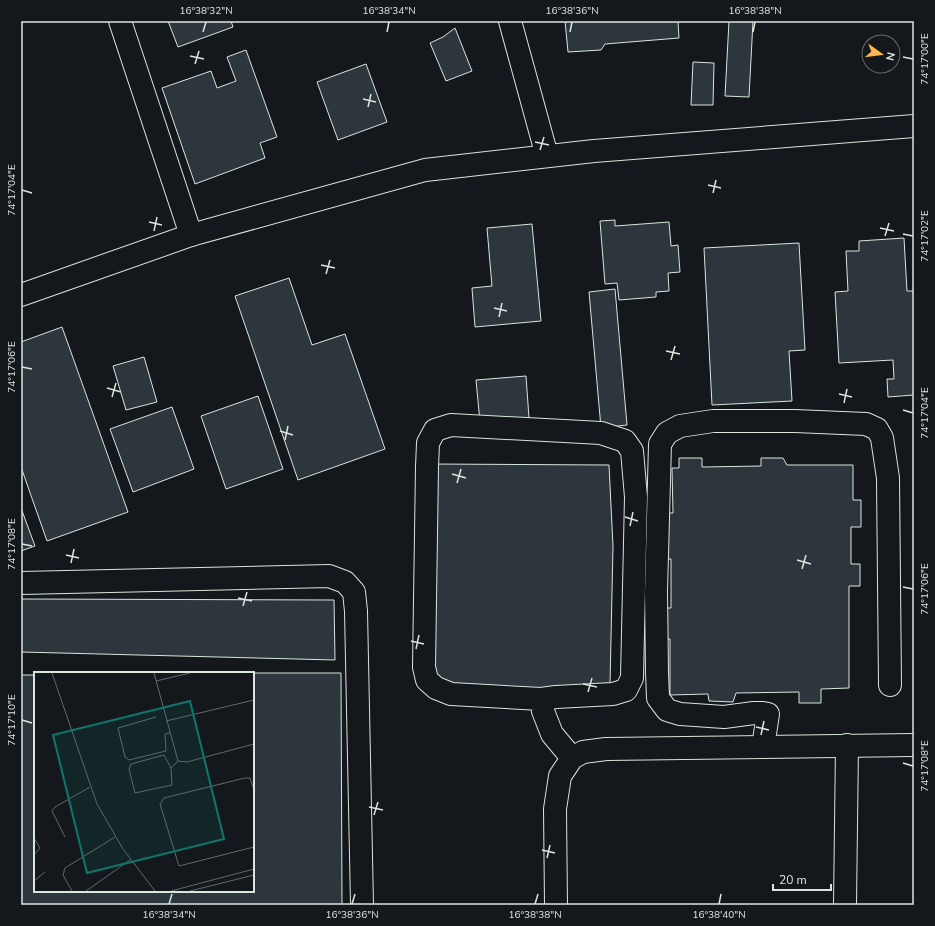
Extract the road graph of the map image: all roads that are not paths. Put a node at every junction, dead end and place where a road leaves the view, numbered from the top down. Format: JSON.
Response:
{"nodes":[{"id":1,"x":120,"y":21,"type":"edge"},
{"id":2,"x":510,"y":21,"type":"edge"},
{"id":3,"x":914,"y":126,"type":"edge"},
{"id":4,"x":547,"y":156,"type":"junction"},
{"id":5,"x":191,"y":235,"type":"junction"},
{"id":6,"x":21,"y":295,"type":"edge"},
{"id":7,"x":21,"y":583,"type":"edge"},
{"id":8,"x":890,"y":685,"type":"dead end"},
{"id":9,"x":541,"y":699,"type":"junction"},
{"id":10,"x":847,"y":745,"type":"junction"},
{"id":11,"x":914,"y":745,"type":"edge"},
{"id":12,"x":763,"y":747,"type":"junction"},
{"id":13,"x":572,"y":758,"type":"junction"},
{"id":14,"x":362,"y":905,"type":"edge"},
{"id":15,"x":556,"y":905,"type":"edge"},
{"id":16,"x":845,"y":905,"type":"edge"}],
"edges":[{"from":1,"to":5,"type":"street"},
{"from":2,"to":4,"type":"street"},
{"from":3,"to":4,"type":"street"},
{"from":4,"to":5,"type":"street"},
{"from":5,"to":6,"type":"street"},
{"from":7,"to":14,"type":"street"},
{"from":8,"to":12,"type":"street"},
{"from":9,"to":9,"type":"street"},
{"from":9,"to":13,"type":"street"},
{"from":10,"to":11,"type":"street"},
{"from":10,"to":12,"type":"street"},
{"from":10,"to":16,"type":"street"},
{"from":12,"to":13,"type":"street"},
{"from":13,"to":15,"type":"street"}]}
